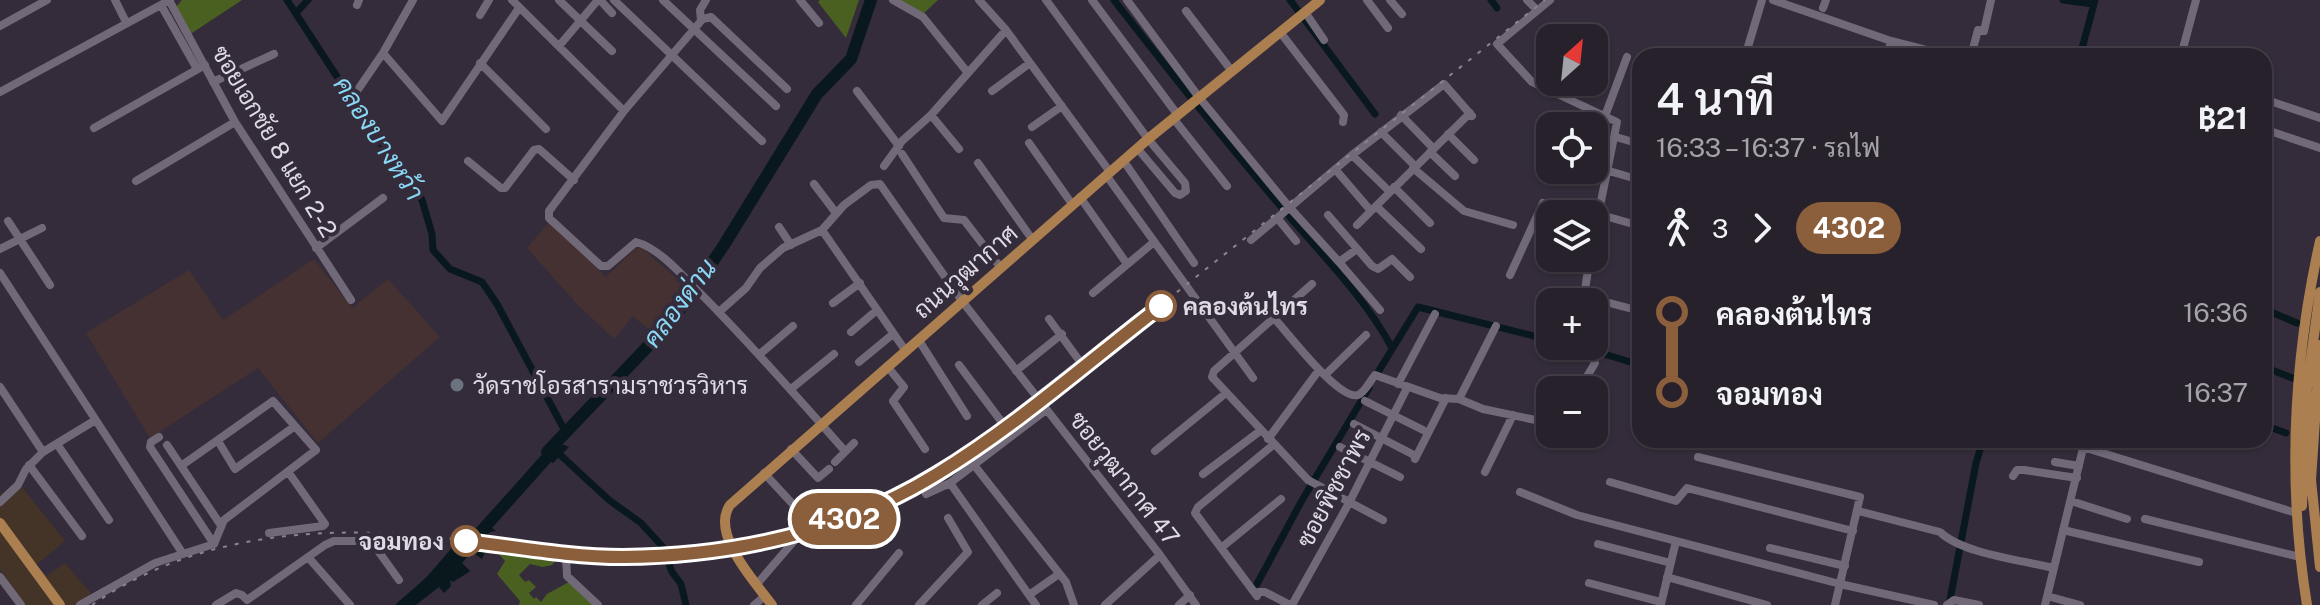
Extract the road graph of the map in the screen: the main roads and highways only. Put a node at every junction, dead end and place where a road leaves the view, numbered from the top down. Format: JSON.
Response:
{"nodes":[{"id":1,"x":1320,"y":0,"type":"edge"},
{"id":2,"x":2320,"y":241,"type":"edge"},
{"id":3,"x":2320,"y":292,"type":"edge"},
{"id":4,"x":2320,"y":345,"type":"edge"},
{"id":5,"x":0,"y":523,"type":"edge"},
{"id":6,"x":2320,"y":567,"type":"edge"},
{"id":7,"x":2303,"y":584,"type":"junction"},
{"id":8,"x":769,"y":600,"type":"edge"},
{"id":9,"x":60,"y":605,"type":"edge"},
{"id":10,"x":2307,"y":605,"type":"edge"}],
"edges":[{"from":1,"to":8,"type":"main road","name":"ถนนวุฒากาศ"},
{"from":2,"to":7,"type":"main road"},
{"from":3,"to":7,"type":"main road"},
{"from":4,"to":6,"type":"main road"},
{"from":5,"to":9,"type":"main road"},
{"from":7,"to":10,"type":"main road"}]}
